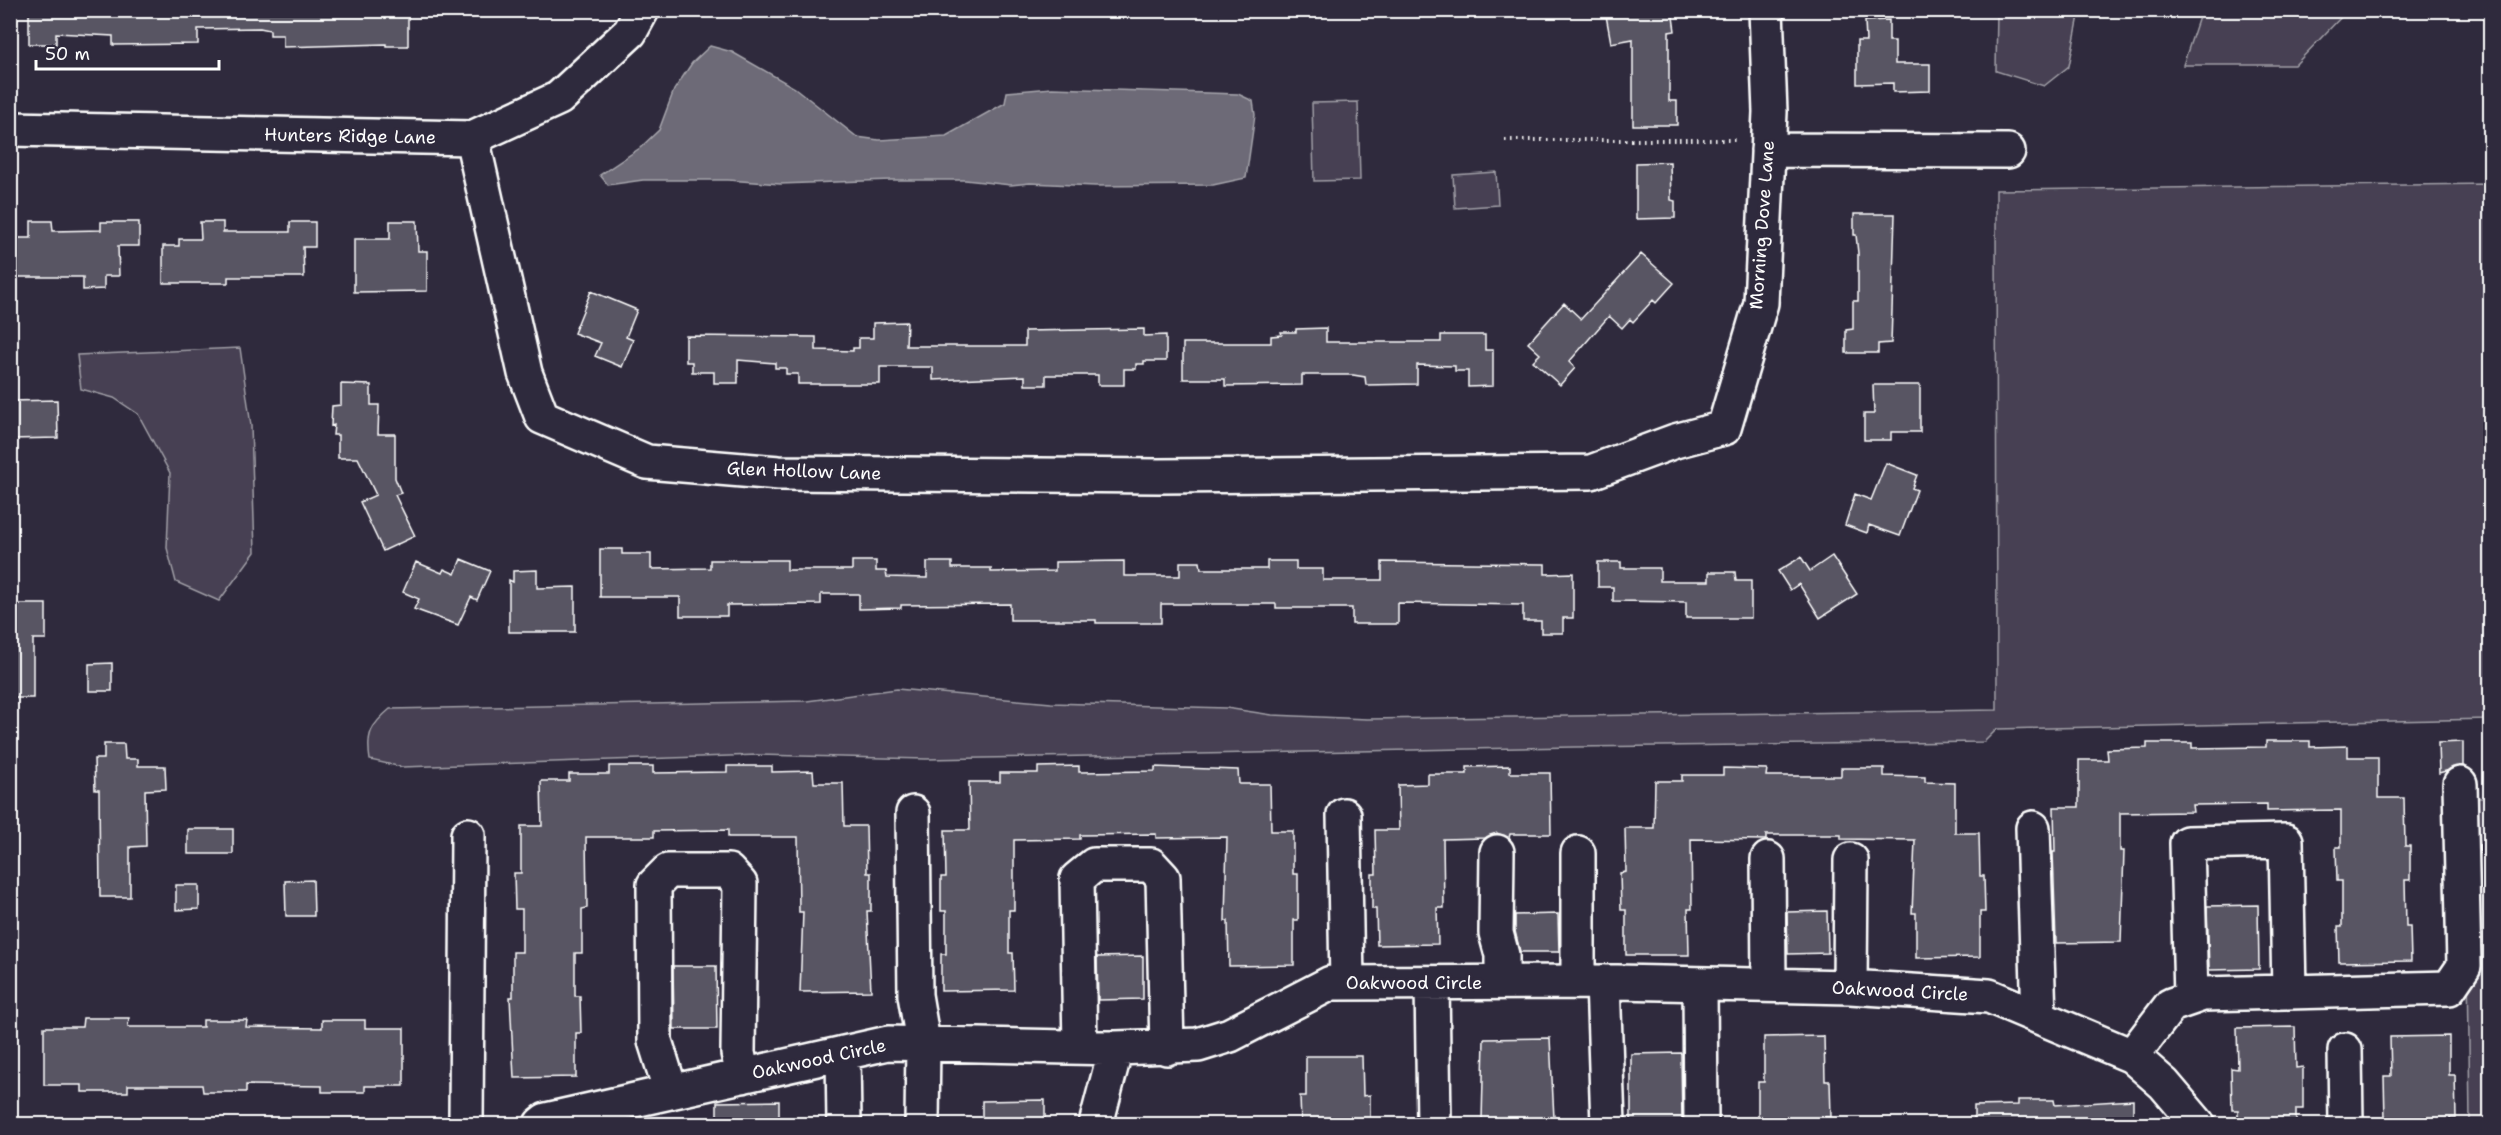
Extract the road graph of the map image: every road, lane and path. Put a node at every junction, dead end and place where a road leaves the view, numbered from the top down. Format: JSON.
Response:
{"nodes":[{"id":1,"x":642,"y":10,"type":"edge"},
{"id":2,"x":1766,"y":10,"type":"edge"},
{"id":3,"x":10,"y":129,"type":"edge"},
{"id":4,"x":472,"y":138,"type":"junction"},
{"id":5,"x":1505,"y":140,"type":"dead end"},
{"id":6,"x":1736,"y":140,"type":"dead end"},
{"id":7,"x":1768,"y":150,"type":"junction"},
{"id":8,"x":2008,"y":151,"type":"dead end"},
{"id":9,"x":1365,"y":474,"type":"joint"},
{"id":10,"x":2460,"y":784,"type":"dead end"},
{"id":11,"x":913,"y":813,"type":"dead end"},
{"id":12,"x":1344,"y":815,"type":"dead end"},
{"id":13,"x":2033,"y":828,"type":"dead end"},
{"id":14,"x":468,"y":835,"type":"dead end"},
{"id":15,"x":1497,"y":852,"type":"dead end"},
{"id":16,"x":1578,"y":853,"type":"dead end"},
{"id":17,"x":1768,"y":859,"type":"dead end"},
{"id":18,"x":1851,"y":860,"type":"dead end"},
{"id":19,"x":1502,"y":982,"type":"junction"},
{"id":20,"x":1591,"y":982,"type":"junction"},
{"id":21,"x":1347,"y":983,"type":"junction"},
{"id":22,"x":1432,"y":983,"type":"junction"},
{"id":23,"x":1700,"y":985,"type":"junction"},
{"id":24,"x":1768,"y":985,"type":"junction"},
{"id":25,"x":1850,"y":987,"type":"junction"},
{"id":26,"x":2289,"y":991,"type":"junction"},
{"id":27,"x":2191,"y":998,"type":"junction"},
{"id":28,"x":2039,"y":1017,"type":"junction"},
{"id":29,"x":923,"y":1042,"type":"junction"},
{"id":30,"x":1080,"y":1047,"type":"junction"},
{"id":31,"x":1116,"y":1048,"type":"junction"},
{"id":32,"x":1167,"y":1048,"type":"junction"},
{"id":33,"x":2345,"y":1050,"type":"dead end"},
{"id":34,"x":843,"y":1053,"type":"junction"},
{"id":35,"x":2132,"y":1056,"type":"junction"},
{"id":36,"x":743,"y":1076,"type":"junction"},
{"id":37,"x":671,"y":1092,"type":"junction"},
{"id":38,"x":464,"y":1124,"type":"edge"},
{"id":39,"x":541,"y":1125,"type":"edge"},
{"id":40,"x":844,"y":1125,"type":"edge"},
{"id":41,"x":922,"y":1125,"type":"edge"},
{"id":42,"x":1096,"y":1125,"type":"edge"},
{"id":43,"x":1434,"y":1125,"type":"edge"},
{"id":44,"x":1608,"y":1125,"type":"edge"},
{"id":45,"x":1701,"y":1125,"type":"edge"},
{"id":46,"x":2198,"y":1125,"type":"edge"},
{"id":47,"x":2346,"y":1125,"type":"edge"}],
"edges":[{"from":1,"to":4,"type":"street","name":"Hunters Ridge Lane"},
{"from":2,"to":7,"type":"street","name":"Morning Dove Lane"},
{"from":3,"to":4,"type":"street","name":"Hunters Ridge Lane"},
{"from":4,"to":9,"type":"street","name":"Glen Hollow Lane"},
{"from":5,"to":6,"type":"path"},
{"from":7,"to":8,"type":"street"},
{"from":7,"to":9,"type":"street","name":"Morning Dove Lane"},
{"from":10,"to":26,"type":"street"},
{"from":11,"to":29,"type":"street"},
{"from":12,"to":21,"type":"street"},
{"from":13,"to":28,"type":"street"},
{"from":14,"to":38,"type":"street"},
{"from":15,"to":19,"type":"street"},
{"from":16,"to":20,"type":"street"},
{"from":17,"to":24,"type":"street"},
{"from":18,"to":25,"type":"street"},
{"from":19,"to":20,"type":"street","name":"Oakwood Circle"},
{"from":19,"to":22,"type":"street","name":"Oakwood Circle"},
{"from":20,"to":23,"type":"street","name":"Oakwood Circle"},
{"from":20,"to":44,"type":"street"},
{"from":21,"to":22,"type":"street","name":"Oakwood Circle"},
{"from":21,"to":32,"type":"street","name":"Oakwood Circle"},
{"from":22,"to":43,"type":"street"},
{"from":23,"to":24,"type":"street","name":"Oakwood Circle"},
{"from":23,"to":45,"type":"street"},
{"from":24,"to":25,"type":"street","name":"Oakwood Circle"},
{"from":25,"to":28,"type":"street","name":"Oakwood Circle"},
{"from":26,"to":27,"type":"street"},
{"from":26,"to":27,"type":"street"},
{"from":27,"to":35,"type":"street"},
{"from":28,"to":35,"type":"street","name":"Oakwood Circle"},
{"from":29,"to":30,"type":"street","name":"Oakwood Circle"},
{"from":29,"to":34,"type":"street","name":"Oakwood Circle"},
{"from":29,"to":41,"type":"street"},
{"from":30,"to":31,"type":"street","name":"Oakwood Circle"},
{"from":30,"to":32,"type":"street"},
{"from":31,"to":32,"type":"street","name":"Oakwood Circle"},
{"from":31,"to":42,"type":"street"},
{"from":33,"to":47,"type":"street"},
{"from":34,"to":36,"type":"street","name":"Oakwood Circle"},
{"from":34,"to":40,"type":"street"},
{"from":35,"to":46,"type":"street","name":"Oakwood Circle"},
{"from":36,"to":37,"type":"street","name":"Oakwood Circle"},
{"from":36,"to":37,"type":"street"},
{"from":37,"to":39,"type":"street","name":"Oakwood Circle"}]}
